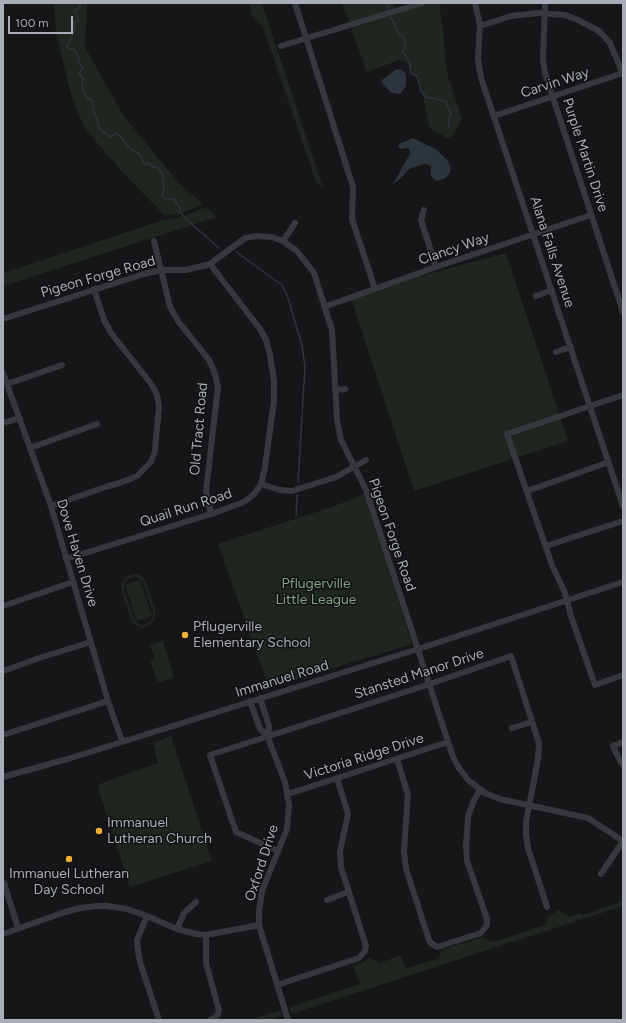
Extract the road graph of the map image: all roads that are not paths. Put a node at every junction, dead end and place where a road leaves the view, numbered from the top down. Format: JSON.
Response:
{"nodes":[{"id":1,"x":295,"y":3,"type":"edge"},
{"id":2,"x":422,"y":3,"type":"edge"},
{"id":3,"x":475,"y":3,"type":"edge"},
{"id":4,"x":545,"y":3,"type":"edge"},
{"id":5,"x":545,"y":13,"type":"junction"},
{"id":6,"x":480,"y":26,"type":"junction"},
{"id":7,"x":306,"y":38,"type":"junction"},
{"id":8,"x":281,"y":46,"type":"dead end"},
{"id":9,"x":623,"y":74,"type":"edge"},
{"id":10,"x":553,"y":96,"type":"junction"},
{"id":11,"x":494,"y":116,"type":"junction"},
{"id":12,"x":424,"y":210,"type":"dead end"},
{"id":13,"x":591,"y":216,"type":"junction"},
{"id":14,"x":295,"y":223,"type":"dead end"},
{"id":15,"x":534,"y":234,"type":"junction"},
{"id":16,"x":154,"y":241,"type":"dead end"},
{"id":17,"x":283,"y":241,"type":"junction"},
{"id":18,"x":210,"y":264,"type":"junction"},
{"id":19,"x":436,"y":267,"type":"junction"},
{"id":20,"x":161,"y":270,"type":"junction"},
{"id":21,"x":94,"y":289,"type":"junction"},
{"id":22,"x":375,"y":289,"type":"junction"},
{"id":23,"x":552,"y":290,"type":"junction"},
{"id":24,"x":536,"y":296,"type":"dead end"},
{"id":25,"x":324,"y":307,"type":"junction"},
{"id":26,"x":623,"y":312,"type":"edge"},
{"id":27,"x":3,"y":319,"type":"edge"},
{"id":28,"x":571,"y":347,"type":"junction"},
{"id":29,"x":556,"y":352,"type":"dead end"},
{"id":30,"x":62,"y":365,"type":"dead end"},
{"id":31,"x":3,"y":373,"type":"edge"},
{"id":32,"x":7,"y":384,"type":"junction"},
{"id":33,"x":345,"y":389,"type":"dead end"},
{"id":34,"x":336,"y":390,"type":"junction"},
{"id":35,"x":623,"y":395,"type":"edge"},
{"id":36,"x":590,"y":405,"type":"junction"},
{"id":37,"x":20,"y":418,"type":"junction"},
{"id":38,"x":3,"y":423,"type":"edge"},
{"id":39,"x":96,"y":424,"type":"dead end"},
{"id":40,"x":30,"y":448,"type":"junction"},
{"id":41,"x":366,"y":460,"type":"dead end"},
{"id":42,"x":609,"y":462,"type":"junction"},
{"id":43,"x":355,"y":467,"type":"junction"},
{"id":44,"x":261,"y":484,"type":"junction"},
{"id":45,"x":527,"y":491,"type":"junction"},
{"id":46,"x":51,"y":506,"type":"junction"},
{"id":47,"x":623,"y":506,"type":"edge"},
{"id":48,"x":211,"y":514,"type":"junction"},
{"id":49,"x":623,"y":521,"type":"edge"},
{"id":50,"x":546,"y":546,"type":"junction"},
{"id":51,"x":66,"y":559,"type":"junction"},
{"id":52,"x":73,"y":582,"type":"junction"},
{"id":53,"x":623,"y":582,"type":"edge"},
{"id":54,"x":567,"y":601,"type":"junction"},
{"id":55,"x":3,"y":606,"type":"edge"},
{"id":56,"x":92,"y":642,"type":"junction"},
{"id":57,"x":418,"y":649,"type":"junction"},
{"id":58,"x":3,"y":670,"type":"edge"},
{"id":59,"x":623,"y":675,"type":"edge"},
{"id":60,"x":430,"y":684,"type":"junction"},
{"id":61,"x":260,"y":698,"type":"junction"},
{"id":62,"x":108,"y":701,"type":"junction"},
{"id":63,"x":250,"y":701,"type":"junction"},
{"id":64,"x":532,"y":722,"type":"junction"},
{"id":65,"x":512,"y":728,"type":"dead end"},
{"id":66,"x":3,"y":735,"type":"edge"},
{"id":67,"x":268,"y":736,"type":"junction"},
{"id":68,"x":122,"y":741,"type":"junction"},
{"id":69,"x":448,"y":742,"type":"junction"},
{"id":70,"x":623,"y":742,"type":"edge"},
{"id":71,"x":397,"y":759,"type":"junction"},
{"id":72,"x":623,"y":765,"type":"edge"},
{"id":73,"x":3,"y":778,"type":"edge"},
{"id":74,"x":337,"y":778,"type":"junction"},
{"id":75,"x":480,"y":790,"type":"junction"},
{"id":76,"x":288,"y":794,"type":"junction"},
{"id":77,"x":529,"y":805,"type":"junction"},
{"id":78,"x":623,"y":841,"type":"edge"},
{"id":79,"x":278,"y":851,"type":"junction"},
{"id":80,"x":600,"y":874,"type":"dead end"},
{"id":81,"x":4,"y":883,"type":"edge"},
{"id":82,"x":348,"y":892,"type":"junction"},
{"id":83,"x":327,"y":900,"type":"dead end"},
{"id":84,"x":196,"y":902,"type":"dead end"},
{"id":85,"x":547,"y":907,"type":"dead end"},
{"id":86,"x":148,"y":916,"type":"junction"},
{"id":87,"x":259,"y":926,"type":"junction"},
{"id":88,"x":18,"y":928,"type":"junction"},
{"id":89,"x":177,"y":929,"type":"junction"},
{"id":90,"x":3,"y":934,"type":"edge"},
{"id":91,"x":206,"y":935,"type":"junction"},
{"id":92,"x":277,"y":985,"type":"junction"},
{"id":93,"x":159,"y":1020,"type":"edge"},
{"id":94,"x":210,"y":1020,"type":"edge"},
{"id":95,"x":288,"y":1020,"type":"edge"}],
"edges":[{"from":1,"to":7,"type":"street"},
{"from":2,"to":7,"type":"street"},
{"from":3,"to":6,"type":"street","name":"Alana Falls Avenue"},
{"from":4,"to":5,"type":"street","name":"Purple Martin Drive"},
{"from":5,"to":6,"type":"street"},
{"from":5,"to":9,"type":"street"},
{"from":5,"to":10,"type":"street","name":"Purple Martin Drive"},
{"from":6,"to":11,"type":"street","name":"Alana Falls Avenue"},
{"from":7,"to":8,"type":"street"},
{"from":7,"to":22,"type":"street"},
{"from":9,"to":10,"type":"street","name":"Carvin Way"},
{"from":10,"to":11,"type":"street","name":"Carvin Way"},
{"from":10,"to":13,"type":"street","name":"Purple Martin Drive"},
{"from":11,"to":15,"type":"street","name":"Alana Falls Avenue"},
{"from":12,"to":19,"type":"street"},
{"from":13,"to":15,"type":"street","name":"Clancy Way"},
{"from":13,"to":26,"type":"street","name":"Purple Martin Drive"},
{"from":14,"to":17,"type":"street"},
{"from":15,"to":19,"type":"street","name":"Clancy Way"},
{"from":15,"to":23,"type":"street","name":"Alana Falls Avenue"},
{"from":16,"to":20,"type":"street","name":"Old Tract Road"},
{"from":17,"to":18,"type":"street","name":"Pigeon Forge Road"},
{"from":17,"to":25,"type":"street","name":"Pigeon Forge Road"},
{"from":18,"to":20,"type":"street","name":"Pigeon Forge Road"},
{"from":18,"to":44,"type":"street","name":"Quail Run Road"},
{"from":19,"to":22,"type":"street","name":"Clancy Way"},
{"from":20,"to":21,"type":"street","name":"Pigeon Forge Road"},
{"from":20,"to":48,"type":"street","name":"Old Tract Road"},
{"from":21,"to":27,"type":"street","name":"Pigeon Forge Road"},
{"from":21,"to":46,"type":"street"},
{"from":22,"to":25,"type":"street","name":"Clancy Way"},
{"from":23,"to":24,"type":"street"},
{"from":23,"to":28,"type":"street","name":"Alana Falls Avenue"},
{"from":25,"to":34,"type":"street","name":"Pigeon Forge Road"},
{"from":28,"to":29,"type":"street"},
{"from":28,"to":36,"type":"street","name":"Alana Falls Avenue"},
{"from":30,"to":32,"type":"street"},
{"from":31,"to":32,"type":"street","name":"Dove Haven Drive"},
{"from":32,"to":37,"type":"street","name":"Dove Haven Drive"},
{"from":33,"to":34,"type":"street"},
{"from":34,"to":43,"type":"street","name":"Pigeon Forge Road"},
{"from":35,"to":36,"type":"street"},
{"from":36,"to":42,"type":"street","name":"Alana Falls Avenue"},
{"from":36,"to":45,"type":"street"},
{"from":37,"to":38,"type":"street"},
{"from":37,"to":40,"type":"street","name":"Dove Haven Drive"},
{"from":39,"to":40,"type":"street"},
{"from":40,"to":46,"type":"street","name":"Dove Haven Drive"},
{"from":41,"to":43,"type":"street"},
{"from":42,"to":45,"type":"street"},
{"from":42,"to":47,"type":"street","name":"Alana Falls Avenue"},
{"from":43,"to":44,"type":"street"},
{"from":43,"to":57,"type":"street","name":"Pigeon Forge Road"},
{"from":44,"to":48,"type":"street","name":"Quail Run Road"},
{"from":45,"to":50,"type":"street"},
{"from":46,"to":51,"type":"street","name":"Dove Haven Drive"},
{"from":48,"to":51,"type":"street","name":"Quail Run Road"},
{"from":49,"to":50,"type":"street"},
{"from":50,"to":54,"type":"street"},
{"from":51,"to":52,"type":"street","name":"Dove Haven Drive"},
{"from":52,"to":55,"type":"street"},
{"from":52,"to":56,"type":"street","name":"Dove Haven Drive"},
{"from":53,"to":54,"type":"street","name":"Immanuel Road"},
{"from":54,"to":57,"type":"street","name":"Immanuel Road"},
{"from":54,"to":59,"type":"street"},
{"from":56,"to":58,"type":"street"},
{"from":56,"to":62,"type":"street","name":"Dove Haven Drive"},
{"from":57,"to":60,"type":"street","name":"Pigeon Forge Road"},
{"from":57,"to":61,"type":"street","name":"Immanuel Road"},
{"from":60,"to":64,"type":"street","name":"Stansted Manor Drive"},
{"from":60,"to":67,"type":"street","name":"Stansted Manor Drive"},
{"from":60,"to":69,"type":"street","name":"Pigeon Forge Road"},
{"from":61,"to":63,"type":"street","name":"Immanuel Road"},
{"from":61,"to":67,"type":"street"},
{"from":62,"to":66,"type":"street"},
{"from":62,"to":68,"type":"street","name":"Dove Haven Drive"},
{"from":63,"to":67,"type":"street"},
{"from":63,"to":68,"type":"street","name":"Immanuel Road"},
{"from":64,"to":65,"type":"street"},
{"from":64,"to":77,"type":"street","name":"Stansted Manor Drive"},
{"from":67,"to":76,"type":"street","name":"Oxford Drive"},
{"from":67,"to":79,"type":"street","name":"Stansted Manor Drive"},
{"from":68,"to":73,"type":"street","name":"Immanuel Road"},
{"from":69,"to":71,"type":"street","name":"Victoria Ridge Drive"},
{"from":69,"to":75,"type":"street","name":"Pigeon Forge Road"},
{"from":70,"to":72,"type":"street"},
{"from":71,"to":74,"type":"street","name":"Victoria Ridge Drive"},
{"from":71,"to":75,"type":"street"},
{"from":74,"to":76,"type":"street","name":"Victoria Ridge Drive"},
{"from":74,"to":82,"type":"street"},
{"from":75,"to":77,"type":"street","name":"Pigeon Forge Road"},
{"from":76,"to":79,"type":"street","name":"Oxford Drive"},
{"from":77,"to":78,"type":"street","name":"Pigeon Forge Road"},
{"from":77,"to":85,"type":"street","name":"Stansted Manor Drive"},
{"from":78,"to":80,"type":"street"},
{"from":79,"to":87,"type":"street","name":"Oxford Drive"},
{"from":81,"to":88,"type":"street"},
{"from":82,"to":83,"type":"street"},
{"from":82,"to":92,"type":"street"},
{"from":84,"to":89,"type":"street"},
{"from":86,"to":88,"type":"street"},
{"from":86,"to":89,"type":"street"},
{"from":86,"to":93,"type":"street"},
{"from":87,"to":91,"type":"street"},
{"from":87,"to":92,"type":"street","name":"Oxford Drive"},
{"from":88,"to":90,"type":"street"},
{"from":89,"to":91,"type":"street"},
{"from":91,"to":94,"type":"street"},
{"from":92,"to":95,"type":"street","name":"Oxford Drive"}]}
